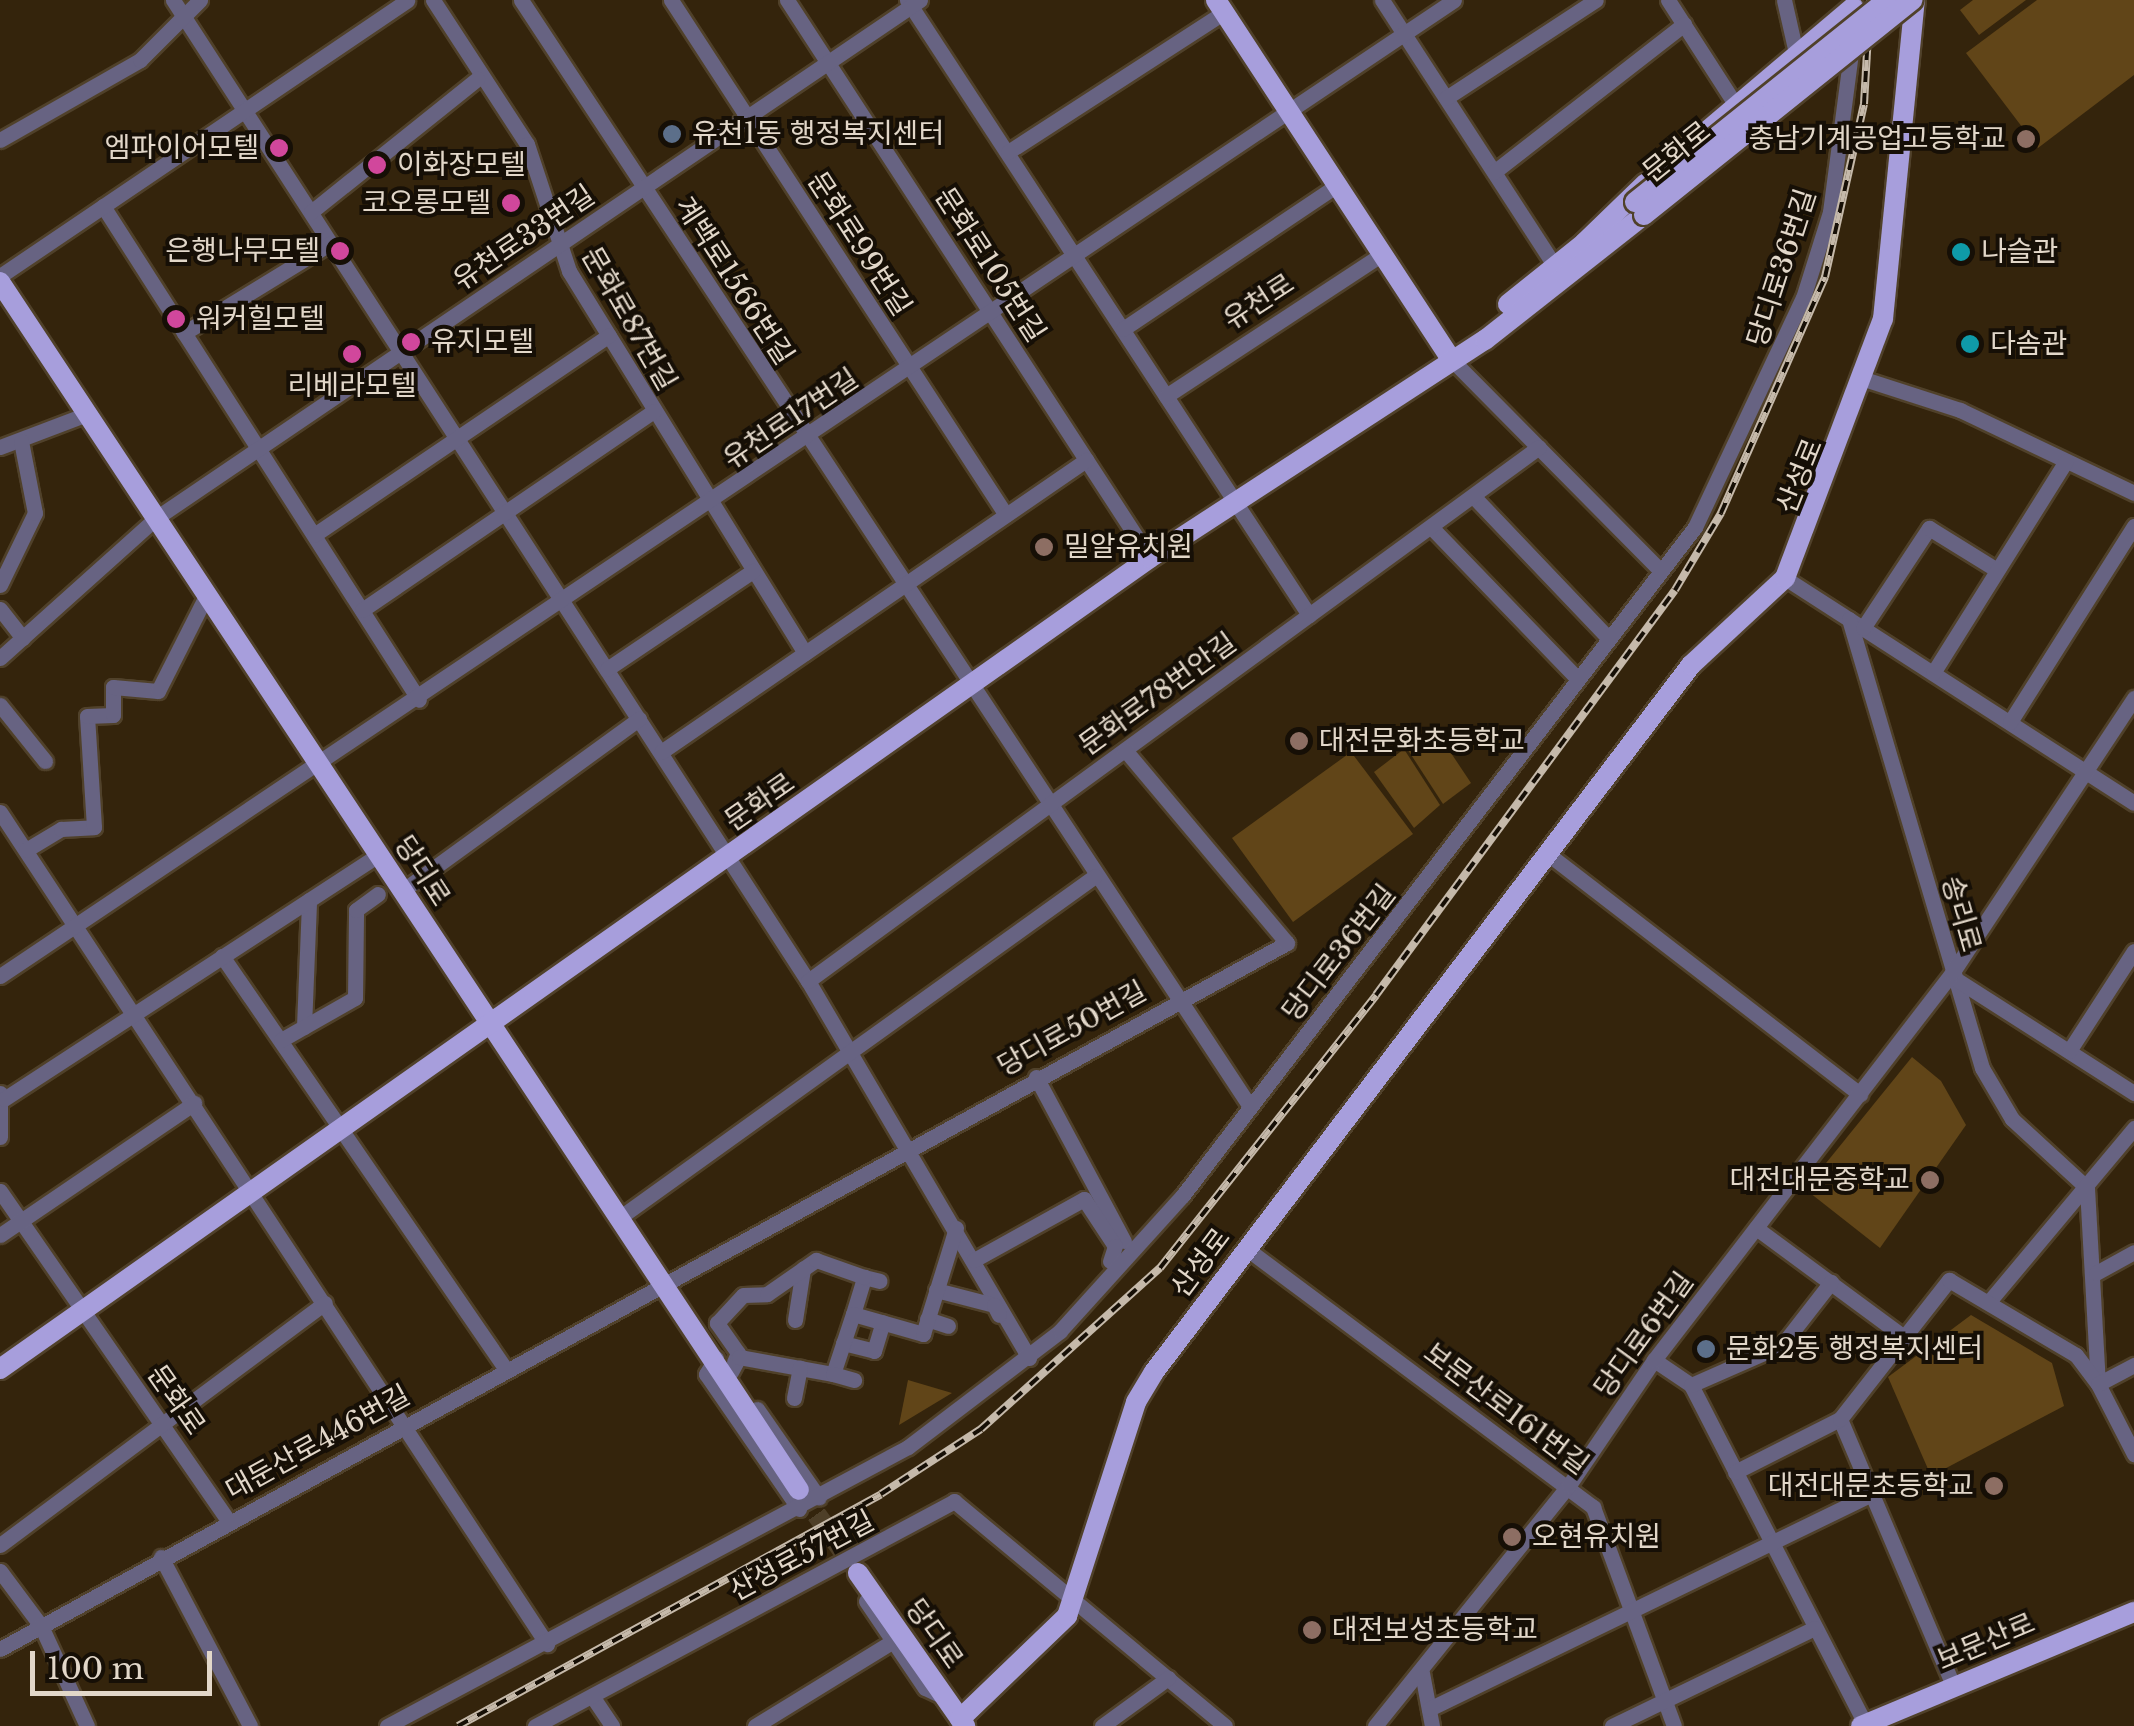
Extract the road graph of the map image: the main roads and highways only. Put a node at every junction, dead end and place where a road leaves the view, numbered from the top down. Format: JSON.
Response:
{"nodes":[{"id":1,"x":1887,"y":0,"type":"edge"},
{"id":2,"x":1913,"y":0,"type":"edge"},
{"id":3,"x":1926,"y":0,"type":"edge"},
{"id":4,"x":1853,"y":3,"type":"edge"},
{"id":5,"x":1220,"y":6,"type":"edge"},
{"id":6,"x":1912,"y":32,"type":"junction"},
{"id":7,"x":1852,"y":45,"type":"road end"},
{"id":8,"x":1639,"y":208,"type":"junction"},
{"id":9,"x":1593,"y":245,"type":"junction"},
{"id":10,"x":0,"y":279,"type":"edge"},
{"id":11,"x":1474,"y":341,"type":"junction"},
{"id":12,"x":1451,"y":360,"type":"junction"},
{"id":13,"x":489,"y":1022,"type":"junction"},
{"id":14,"x":0,"y":1369,"type":"edge"},
{"id":15,"x":806,"y":1501,"type":"tunnel mouth"},
{"id":16,"x":852,"y":1565,"type":"tunnel mouth"},
{"id":17,"x":2134,"y":1612,"type":"edge"},
{"id":18,"x":959,"y":1724,"type":"edge"},
{"id":19,"x":1863,"y":1725,"type":"edge"}],
"edges":[{"from":1,"to":8,"type":"main road","name":"문화로","bridge":true},
{"from":2,"to":6,"type":"main road","name":"산성로"},
{"from":2,"to":8,"type":"main road","name":"문화로","bridge":true},
{"from":3,"to":6,"type":"main road"},
{"from":4,"to":9,"type":"main road"},
{"from":5,"to":12,"type":"main road"},
{"from":6,"to":18,"type":"main road","name":"산성로"},
{"from":7,"to":9,"type":"main road"},
{"from":8,"to":9,"type":"main road","name":"문화로"},
{"from":9,"to":11,"type":"main road","name":"문화로"},
{"from":9,"to":11,"type":"main road","name":"문화로"},
{"from":10,"to":13,"type":"main road","name":"당디로"},
{"from":11,"to":12,"type":"main road","name":"문화로"},
{"from":12,"to":13,"type":"main road","name":"문화로"},
{"from":13,"to":14,"type":"main road","name":"문화로"},
{"from":13,"to":15,"type":"main road","name":"당디로"},
{"from":16,"to":18,"type":"main road","name":"당디로"},
{"from":17,"to":19,"type":"main road","name":"보문산로"}]}
